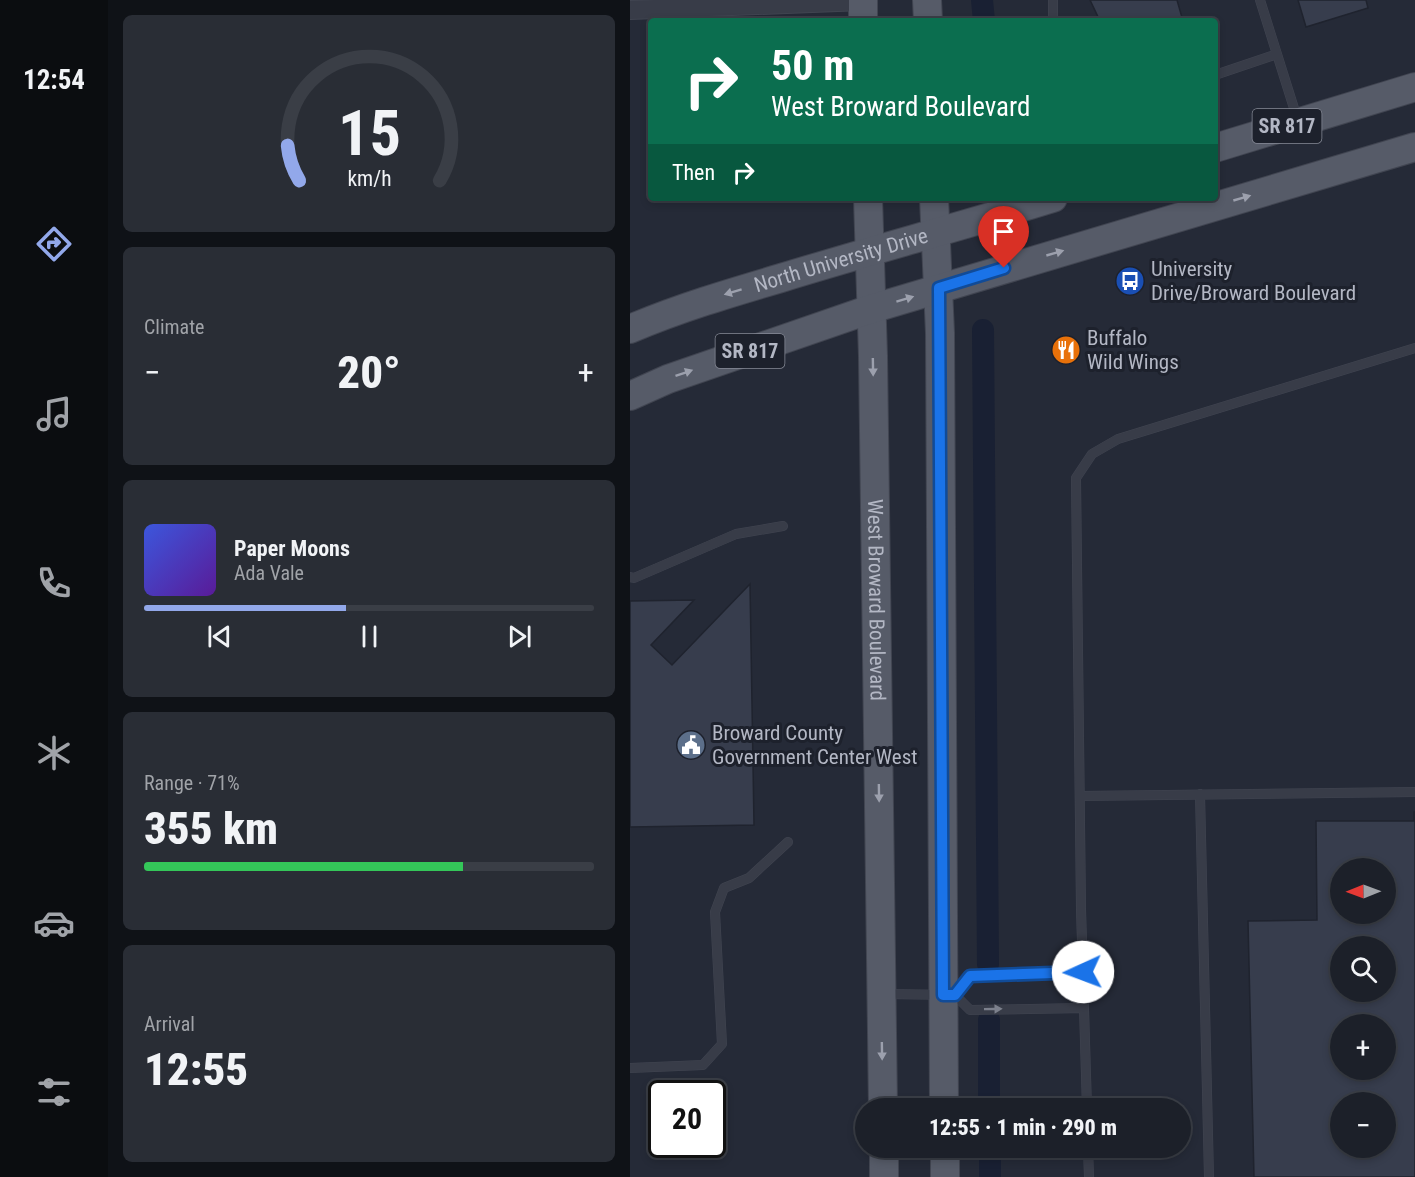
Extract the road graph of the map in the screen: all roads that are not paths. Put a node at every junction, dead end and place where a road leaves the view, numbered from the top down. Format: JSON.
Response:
{"nodes":[{"id":1,"x":927,"y":0,"type":"edge"},
{"id":2,"x":1053,"y":0,"type":"edge"},
{"id":3,"x":1260,"y":0,"type":"edge"},
{"id":4,"x":791,"y":1,"type":"edge"},
{"id":5,"x":863,"y":7,"type":"edge"},
{"id":6,"x":630,"y":10,"type":"edge"},
{"id":7,"x":928,"y":18,"type":"edge"},
{"id":8,"x":1053,"y":18,"type":"edge"},
{"id":9,"x":1277,"y":54,"type":"junction"},
{"id":10,"x":1218,"y":74,"type":"edge"},
{"id":11,"x":1415,"y":87,"type":"edge"},
{"id":12,"x":1298,"y":123,"type":"junction"},
{"id":13,"x":1218,"y":147,"type":"edge"},
{"id":14,"x":1415,"y":147,"type":"edge"},
{"id":15,"x":868,"y":201,"type":"edge"},
{"id":16,"x":934,"y":201,"type":"edge"},
{"id":17,"x":1043,"y":201,"type":"edge"},
{"id":18,"x":935,"y":234,"type":"junction"},
{"id":19,"x":870,"y":250,"type":"junction"},
{"id":20,"x":939,"y":288,"type":"junction"},
{"id":21,"x":871,"y":309,"type":"junction"},
{"id":22,"x":630,"y":329,"type":"edge"},
{"id":23,"x":1415,"y":348,"type":"edge"},
{"id":24,"x":630,"y":396,"type":"edge"},
{"id":25,"x":783,"y":526,"type":"dead end"},
{"id":26,"x":630,"y":577,"type":"edge"},
{"id":27,"x":1415,"y":792,"type":"edge"},
{"id":28,"x":1200,"y":794,"type":"junction"},
{"id":29,"x":1080,"y":796,"type":"junction"},
{"id":30,"x":788,"y":842,"type":"dead end"},
{"id":31,"x":1083,"y":972,"type":"junction"},
{"id":32,"x":882,"y":994,"type":"junction"},
{"id":33,"x":949,"y":995,"type":"junction"},
{"id":34,"x":1084,"y":1008,"type":"junction"},
{"id":35,"x":630,"y":1068,"type":"edge"},
{"id":36,"x":883,"y":1098,"type":"edge"},
{"id":37,"x":944,"y":1098,"type":"edge"},
{"id":38,"x":1087,"y":1098,"type":"edge"},
{"id":39,"x":884,"y":1158,"type":"edge"},
{"id":40,"x":945,"y":1158,"type":"edge"},
{"id":41,"x":1088,"y":1158,"type":"edge"},
{"id":42,"x":884,"y":1177,"type":"edge"},
{"id":43,"x":945,"y":1177,"type":"edge"},
{"id":44,"x":1089,"y":1177,"type":"edge"},
{"id":45,"x":1209,"y":1177,"type":"edge"}],
"edges":[{"from":1,"to":7,"type":"main road"},
{"from":2,"to":8,"type":"lane"},
{"from":3,"to":9,"type":"lane"},
{"from":4,"to":5,"type":"street"},
{"from":4,"to":6,"type":"street"},
{"from":9,"to":10,"type":"lane"},
{"from":9,"to":12,"type":"lane"},
{"from":11,"to":12,"type":"main road","number":"SR 817"},
{"from":12,"to":13,"type":"main road","number":"SR 817"},
{"from":20,"to":14,"type":"main road","number":"SR 817","one_way":true},
{"from":15,"to":19,"type":"main road","name":"West Broward Boulevard"},
{"from":16,"to":18,"type":"main road"},
{"from":17,"to":18,"type":"main road","name":"North University Drive"},
{"from":18,"to":19,"type":"main road","name":"North University Drive"},
{"from":18,"to":20,"type":"main road"},
{"from":19,"to":21,"type":"main road","name":"West Broward Boulevard"},
{"from":19,"to":22,"type":"main road","name":"North University Drive","one_way":true},
{"from":21,"to":20,"type":"main road","number":"SR 817","one_way":true},
{"from":20,"to":33,"type":"main road"},
{"from":24,"to":21,"type":"main road","number":"SR 817","one_way":true},
{"from":21,"to":32,"type":"main road","name":"West Broward Boulevard","one_way":true},
{"from":23,"to":29,"type":"lane"},
{"from":25,"to":26,"type":"lane"},
{"from":27,"to":28,"type":"lane"},
{"from":28,"to":29,"type":"lane"},
{"from":28,"to":45,"type":"lane"},
{"from":29,"to":31,"type":"lane"},
{"from":30,"to":35,"type":"lane"},
{"from":31,"to":33,"type":"lane"},
{"from":31,"to":34,"type":"lane"},
{"from":32,"to":33,"type":"lane"},
{"from":32,"to":36,"type":"main road","name":"West Broward Boulevard","one_way":true},
{"from":33,"to":34,"type":"lane","one_way":true},
{"from":33,"to":37,"type":"main road"},
{"from":34,"to":38,"type":"lane"},
{"from":39,"to":42,"type":"main road"},
{"from":40,"to":43,"type":"main road"},
{"from":41,"to":44,"type":"lane"}]}
